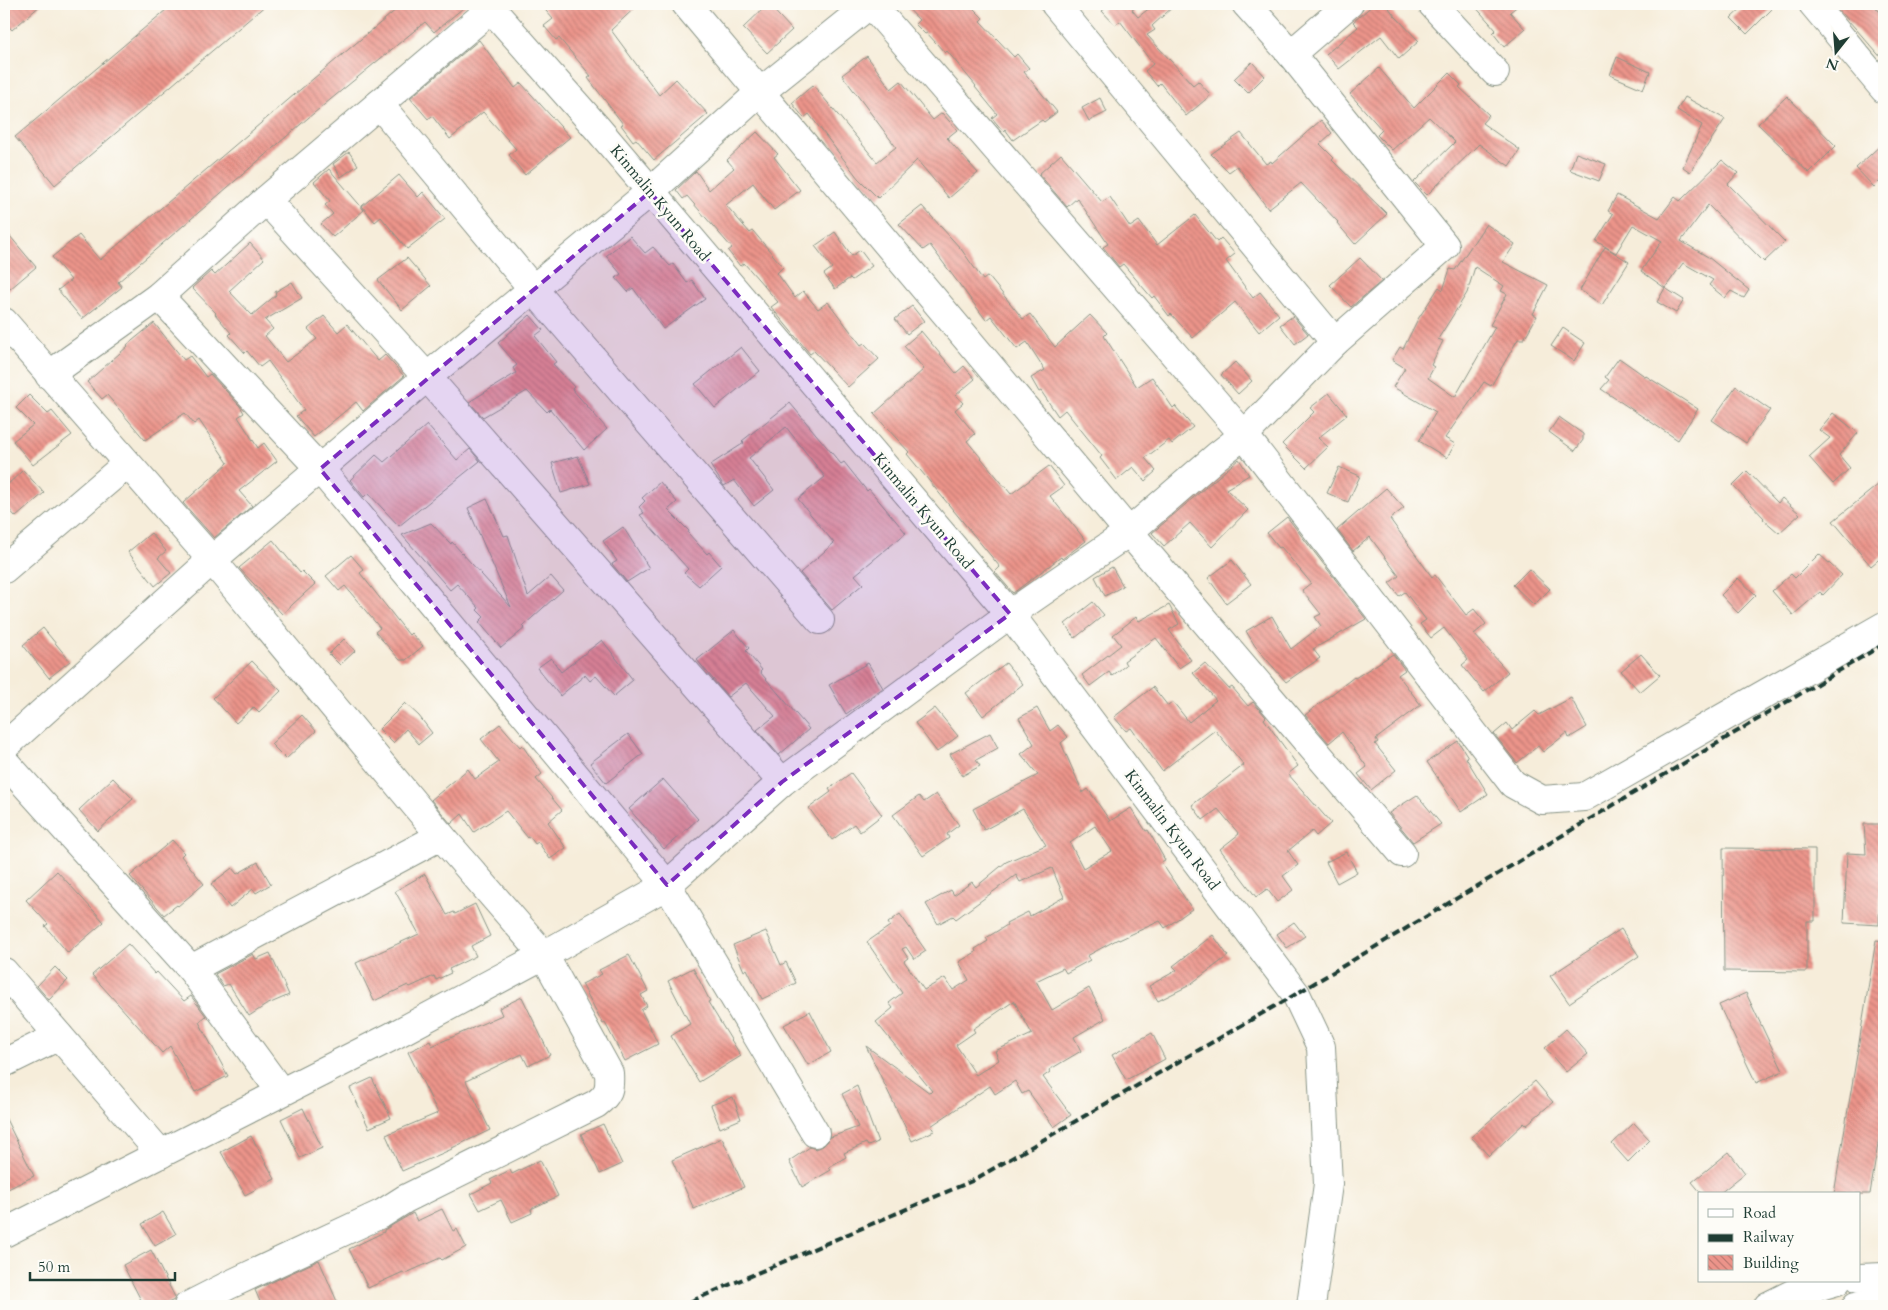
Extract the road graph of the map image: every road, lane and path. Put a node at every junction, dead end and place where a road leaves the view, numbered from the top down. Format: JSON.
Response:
{"nodes":[{"id":1,"x":686,"y":4,"type":"edge"},
{"id":2,"x":870,"y":4,"type":"edge"},
{"id":3,"x":1056,"y":4,"type":"edge"},
{"id":4,"x":1246,"y":4,"type":"edge"},
{"id":5,"x":1349,"y":4,"type":"edge"},
{"id":6,"x":1432,"y":4,"type":"edge"},
{"id":7,"x":1813,"y":4,"type":"edge"},
{"id":8,"x":489,"y":6,"type":"edge"},
{"id":9,"x":1291,"y":54,"type":"junction"},
{"id":10,"x":1496,"y":72,"type":"dead end"},
{"id":11,"x":1884,"y":89,"type":"edge"},
{"id":12,"x":759,"y":93,"type":"junction"},
{"id":13,"x":379,"y":104,"type":"junction"},
{"id":14,"x":650,"y":192,"type":"junction"},
{"id":15,"x":266,"y":200,"type":"junction"},
{"id":16,"x":533,"y":289,"type":"junction"},
{"id":17,"x":159,"y":296,"type":"junction"},
{"id":18,"x":4,"y":322,"type":"edge"},
{"id":19,"x":1335,"y":342,"type":"junction"},
{"id":20,"x":49,"y":375,"type":"junction"},
{"id":21,"x":427,"y":377,"type":"junction"},
{"id":22,"x":1244,"y":435,"type":"junction"},
{"id":23,"x":127,"y":464,"type":"junction"},
{"id":24,"x":320,"y":469,"type":"junction"},
{"id":25,"x":1129,"y":532,"type":"junction"},
{"id":26,"x":212,"y":560,"type":"junction"},
{"id":27,"x":4,"y":569,"type":"edge"},
{"id":28,"x":1010,"y":614,"type":"junction"},
{"id":29,"x":820,"y":620,"type":"dead end"},
{"id":30,"x":1884,"y":626,"type":"edge"},
{"id":31,"x":4,"y":748,"type":"edge"},
{"id":32,"x":4,"y":761,"type":"edge"},
{"id":33,"x":782,"y":782,"type":"junction"},
{"id":34,"x":441,"y":836,"type":"junction"},
{"id":35,"x":1402,"y":853,"type":"dead end"},
{"id":36,"x":666,"y":885,"type":"junction"},
{"id":37,"x":544,"y":955,"type":"junction"},
{"id":38,"x":191,"y":969,"type":"junction"},
{"id":39,"x":4,"y":972,"type":"edge"},
{"id":40,"x":59,"y":1036,"type":"junction"},
{"id":41,"x":4,"y":1063,"type":"edge"},
{"id":42,"x":281,"y":1092,"type":"junction"},
{"id":43,"x":815,"y":1134,"type":"dead end"},
{"id":44,"x":161,"y":1154,"type":"junction"},
{"id":45,"x":4,"y":1233,"type":"edge"},
{"id":46,"x":1884,"y":1277,"type":"edge"},
{"id":47,"x":1860,"y":1278,"type":"edge"},
{"id":48,"x":1834,"y":1282,"type":"edge"},
{"id":49,"x":1884,"y":1303,"type":"edge"},
{"id":50,"x":188,"y":1306,"type":"edge"},
{"id":51,"x":1311,"y":1306,"type":"edge"},
{"id":52,"x":1768,"y":1306,"type":"edge"},
{"id":53,"x":1856,"y":1306,"type":"edge"}],
"edges":[{"from":1,"to":12,"type":"street"},
{"from":2,"to":12,"type":"street"},
{"from":2,"to":22,"type":"street"},
{"from":3,"to":19,"type":"street"},
{"from":4,"to":9,"type":"street"},
{"from":5,"to":9,"type":"street"},
{"from":6,"to":10,"type":"street"},
{"from":7,"to":11,"type":"street"},
{"from":8,"to":13,"type":"street"},
{"from":8,"to":14,"type":"street","name":"Kinmalin Kyun Road"},
{"from":9,"to":19,"type":"street"},
{"from":12,"to":14,"type":"street"},
{"from":12,"to":25,"type":"street"},
{"from":13,"to":15,"type":"street"},
{"from":13,"to":16,"type":"street"},
{"from":14,"to":16,"type":"street"},
{"from":14,"to":28,"type":"street","name":"Kinmalin Kyun Road"},
{"from":15,"to":17,"type":"street"},
{"from":15,"to":21,"type":"street"},
{"from":16,"to":21,"type":"street"},
{"from":16,"to":29,"type":"street"},
{"from":17,"to":20,"type":"street"},
{"from":17,"to":24,"type":"street"},
{"from":18,"to":20,"type":"street"},
{"from":19,"to":22,"type":"street"},
{"from":20,"to":23,"type":"street"},
{"from":21,"to":24,"type":"street"},
{"from":21,"to":33,"type":"street"},
{"from":22,"to":25,"type":"street"},
{"from":22,"to":30,"type":"street"},
{"from":23,"to":26,"type":"street"},
{"from":23,"to":27,"type":"street"},
{"from":24,"to":26,"type":"street"},
{"from":24,"to":36,"type":"street"},
{"from":25,"to":28,"type":"street"},
{"from":25,"to":35,"type":"street"},
{"from":26,"to":31,"type":"street"},
{"from":26,"to":34,"type":"street"},
{"from":28,"to":33,"type":"street"},
{"from":28,"to":51,"type":"street","name":"Kinmalin Kyun Road"},
{"from":32,"to":38,"type":"street"},
{"from":33,"to":36,"type":"street"},
{"from":34,"to":37,"type":"street"},
{"from":34,"to":38,"type":"street"},
{"from":36,"to":37,"type":"street"},
{"from":36,"to":43,"type":"street"},
{"from":37,"to":42,"type":"street"},
{"from":37,"to":50,"type":"street"},
{"from":38,"to":42,"type":"street"},
{"from":39,"to":40,"type":"street"},
{"from":40,"to":41,"type":"street"},
{"from":40,"to":44,"type":"street"},
{"from":42,"to":44,"type":"street"},
{"from":44,"to":45,"type":"street"},
{"from":46,"to":47,"type":"street"},
{"from":48,"to":52,"type":"street"},
{"from":49,"to":53,"type":"street"}]}
